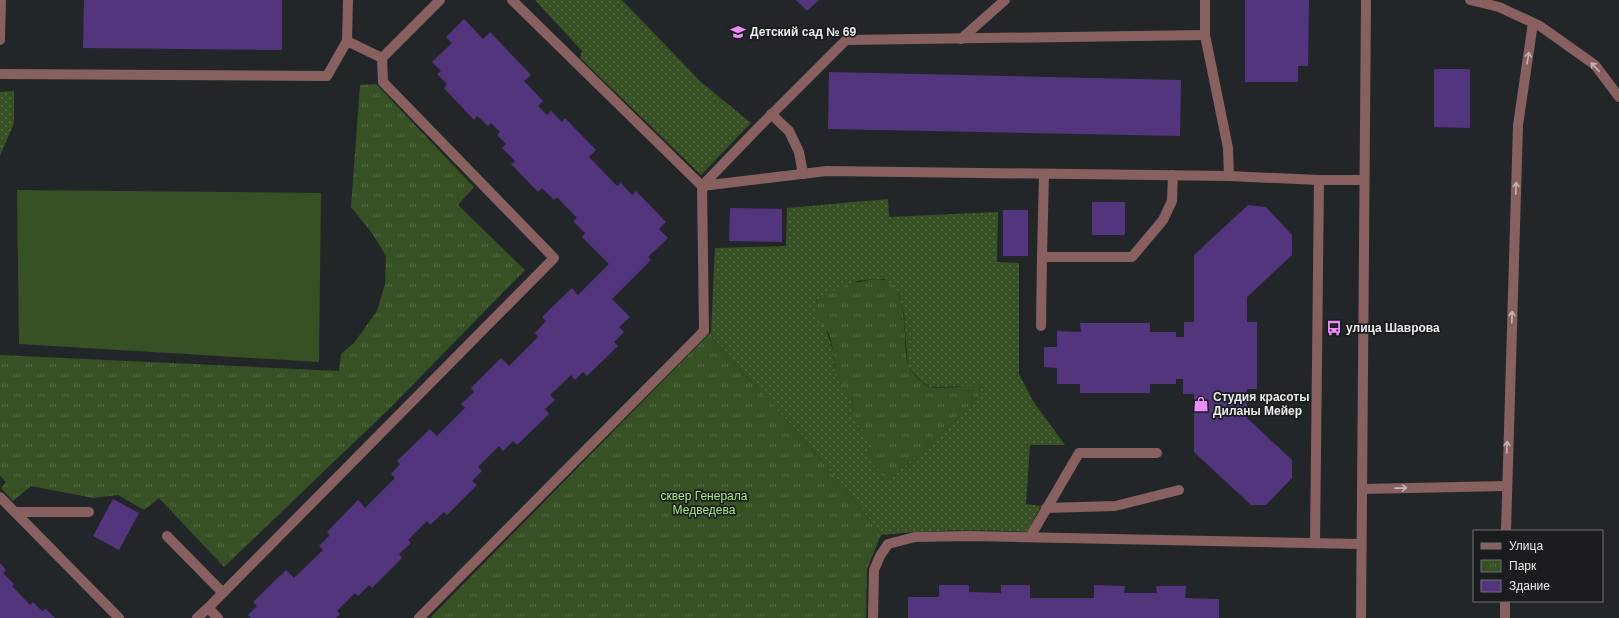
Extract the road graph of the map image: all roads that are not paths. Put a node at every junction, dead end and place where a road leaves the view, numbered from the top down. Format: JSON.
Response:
{"nodes":[{"id":1,"x":0,"y":0,"type":"edge"},
{"id":2,"x":348,"y":0,"type":"edge"},
{"id":3,"x":440,"y":0,"type":"edge"},
{"id":4,"x":512,"y":0,"type":"edge"},
{"id":5,"x":1005,"y":0,"type":"edge"},
{"id":6,"x":1205,"y":0,"type":"edge"},
{"id":7,"x":1366,"y":0,"type":"edge"},
{"id":8,"x":1470,"y":0,"type":"edge"},
{"id":9,"x":1534,"y":23,"type":"junction"},
{"id":10,"x":1205,"y":35,"type":"junction"},
{"id":11,"x":961,"y":39,"type":"junction"},
{"id":12,"x":0,"y":40,"type":"edge"},
{"id":13,"x":347,"y":41,"type":"junction"},
{"id":14,"x":382,"y":58,"type":"junction"},
{"id":15,"x":0,"y":74,"type":"edge"},
{"id":16,"x":1619,"y":97,"type":"edge"},
{"id":17,"x":771,"y":114,"type":"junction"},
{"id":18,"x":803,"y":174,"type":"junction"},
{"id":19,"x":1044,"y":174,"type":"junction"},
{"id":20,"x":1173,"y":176,"type":"junction"},
{"id":21,"x":1229,"y":176,"type":"junction"},
{"id":22,"x":1319,"y":180,"type":"junction"},
{"id":23,"x":1364,"y":180,"type":"junction"},
{"id":24,"x":702,"y":186,"type":"junction"},
{"id":25,"x":1042,"y":257,"type":"junction"},
{"id":26,"x":1041,"y":326,"type":"dead end"},
{"id":27,"x":1157,"y":453,"type":"dead end"},
{"id":28,"x":1506,"y":486,"type":"junction"},
{"id":29,"x":1362,"y":489,"type":"junction"},
{"id":30,"x":1178,"y":490,"type":"dead end"},
{"id":31,"x":0,"y":497,"type":"edge"},
{"id":32,"x":1046,"y":508,"type":"junction"},
{"id":33,"x":15,"y":512,"type":"junction"},
{"id":34,"x":89,"y":512,"type":"dead end"},
{"id":35,"x":1506,"y":530,"type":"edge"},
{"id":36,"x":166,"y":536,"type":"dead end"},
{"id":37,"x":1030,"y":537,"type":"junction"},
{"id":38,"x":1315,"y":543,"type":"junction"},
{"id":39,"x":1361,"y":544,"type":"junction"},
{"id":40,"x":223,"y":593,"type":"junction"},
{"id":41,"x":1505,"y":602,"type":"edge"},
{"id":42,"x":208,"y":608,"type":"junction"},
{"id":43,"x":119,"y":618,"type":"edge"},
{"id":44,"x":197,"y":618,"type":"edge"},
{"id":45,"x":218,"y":618,"type":"edge"},
{"id":46,"x":419,"y":618,"type":"edge"},
{"id":47,"x":873,"y":618,"type":"edge"},
{"id":48,"x":1361,"y":618,"type":"edge"},
{"id":49,"x":1505,"y":618,"type":"edge"}],
"edges":[{"from":1,"to":12,"type":"street"},
{"from":2,"to":13,"type":"street"},
{"from":3,"to":14,"type":"street"},
{"from":4,"to":24,"type":"street"},
{"from":5,"to":11,"type":"street"},
{"from":6,"to":10,"type":"street"},
{"from":7,"to":23,"type":"street"},
{"from":8,"to":9,"type":"street"},
{"from":16,"to":9,"type":"street","one_way":true},
{"from":28,"to":9,"type":"street","one_way":true},
{"from":10,"to":11,"type":"street"},
{"from":10,"to":21,"type":"street"},
{"from":11,"to":17,"type":"street"},
{"from":13,"to":14,"type":"street"},
{"from":13,"to":15,"type":"street"},
{"from":14,"to":40,"type":"street"},
{"from":17,"to":18,"type":"street"},
{"from":17,"to":24,"type":"street"},
{"from":18,"to":19,"type":"street"},
{"from":18,"to":24,"type":"street"},
{"from":19,"to":20,"type":"street"},
{"from":19,"to":25,"type":"street"},
{"from":20,"to":21,"type":"street"},
{"from":20,"to":25,"type":"street"},
{"from":21,"to":22,"type":"street"},
{"from":22,"to":23,"type":"street"},
{"from":22,"to":38,"type":"street"},
{"from":23,"to":29,"type":"street"},
{"from":24,"to":46,"type":"street"},
{"from":25,"to":26,"type":"street"},
{"from":27,"to":32,"type":"street"},
{"from":29,"to":28,"type":"street","one_way":true},
{"from":28,"to":35,"type":"street"},
{"from":29,"to":39,"type":"street"},
{"from":30,"to":32,"type":"street"},
{"from":31,"to":33,"type":"street"},
{"from":32,"to":37,"type":"street"},
{"from":33,"to":34,"type":"street"},
{"from":33,"to":43,"type":"street"},
{"from":36,"to":40,"type":"street"},
{"from":37,"to":38,"type":"street"},
{"from":37,"to":47,"type":"street"},
{"from":38,"to":39,"type":"street"},
{"from":39,"to":48,"type":"street"},
{"from":40,"to":42,"type":"street"},
{"from":41,"to":49,"type":"street"},
{"from":42,"to":44,"type":"street"},
{"from":42,"to":45,"type":"street"}]}
